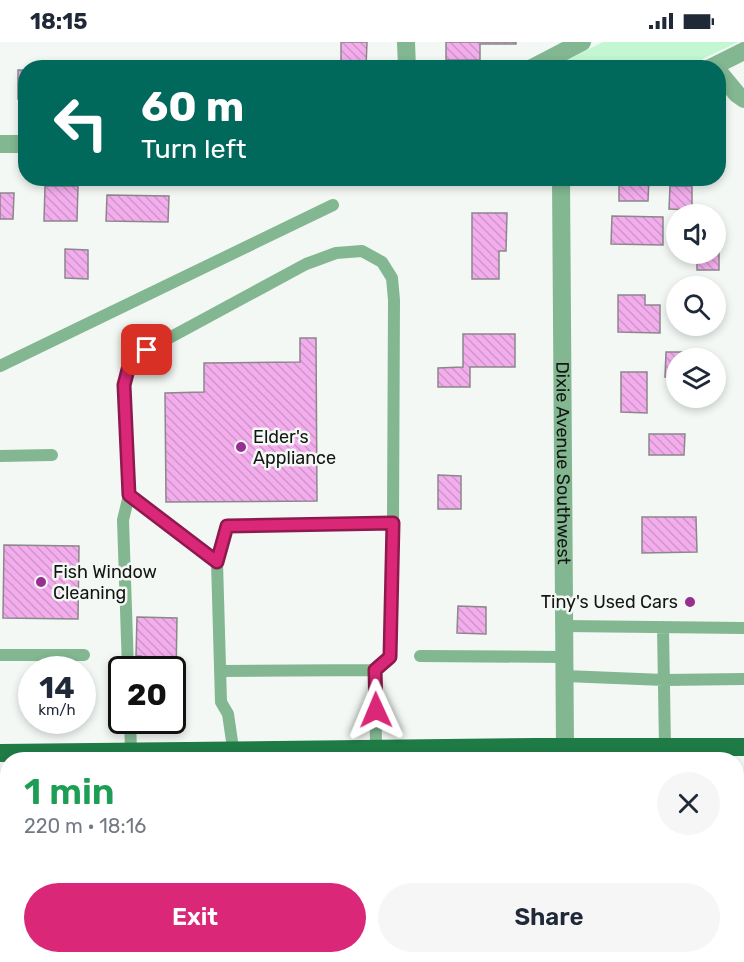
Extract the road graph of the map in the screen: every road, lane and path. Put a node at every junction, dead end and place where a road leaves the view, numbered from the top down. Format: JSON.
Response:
{"nodes":[{"id":1,"x":406,"y":42,"type":"edge"},
{"id":2,"x":582,"y":42,"type":"edge"},
{"id":3,"x":744,"y":51,"type":"edge"},
{"id":4,"x":406,"y":60,"type":"edge"},
{"id":5,"x":547,"y":60,"type":"edge"},
{"id":6,"x":726,"y":62,"type":"edge"},
{"id":7,"x":726,"y":80,"type":"edge"},
{"id":8,"x":744,"y":99,"type":"edge"},
{"id":9,"x":0,"y":144,"type":"edge"},
{"id":10,"x":18,"y":144,"type":"edge"},
{"id":11,"x":561,"y":186,"type":"edge"},
{"id":12,"x":333,"y":205,"type":"dead end"},
{"id":13,"x":0,"y":366,"type":"edge"},
{"id":14,"x":52,"y":455,"type":"dead end"},
{"id":15,"x":0,"y":456,"type":"edge"},
{"id":16,"x":129,"y":495,"type":"junction"},
{"id":17,"x":393,"y":523,"type":"junction"},
{"id":18,"x":217,"y":562,"type":"junction"},
{"id":19,"x":564,"y":626,"type":"junction"},
{"id":20,"x":663,"y":627,"type":"junction"},
{"id":21,"x":744,"y":628,"type":"edge"},
{"id":22,"x":0,"y":655,"type":"edge"},
{"id":23,"x":84,"y":655,"type":"dead end"},
{"id":24,"x":128,"y":656,"type":"edge"},
{"id":25,"x":420,"y":656,"type":"dead end"},
{"id":26,"x":564,"y":667,"type":"junction"},
{"id":27,"x":375,"y":670,"type":"junction"},
{"id":28,"x":222,"y":671,"type":"junction"},
{"id":29,"x":744,"y":679,"type":"edge"},
{"id":30,"x":664,"y":680,"type":"junction"},
{"id":31,"x":130,"y":734,"type":"edge"},
{"id":32,"x":565,"y":747,"type":"junction"},
{"id":33,"x":665,"y":747,"type":"junction"},
{"id":34,"x":744,"y":747,"type":"edge"},
{"id":35,"x":376,"y":749,"type":"junction"},
{"id":36,"x":131,"y":751,"type":"junction"},
{"id":37,"x":66,"y":752,"type":"edge"},
{"id":38,"x":157,"y":752,"type":"edge"},
{"id":39,"x":234,"y":752,"type":"edge"},
{"id":40,"x":305,"y":752,"type":"edge"},
{"id":41,"x":496,"y":752,"type":"edge"},
{"id":42,"x":541,"y":752,"type":"edge"}],
"edges":[{"from":1,"to":4,"type":"street"},
{"from":2,"to":5,"type":"street"},
{"from":3,"to":6,"type":"street"},
{"from":7,"to":8,"type":"street"},
{"from":9,"to":10,"type":"street"},
{"from":11,"to":19,"type":"street","name":"Dixie Avenue Southwest"},
{"from":12,"to":13,"type":"lane"},
{"from":14,"to":15,"type":"lane"},
{"from":16,"to":17,"type":"lane"},
{"from":16,"to":18,"type":"lane"},
{"from":16,"to":24,"type":"lane"},
{"from":17,"to":18,"type":"lane"},
{"from":17,"to":27,"type":"lane"},
{"from":18,"to":28,"type":"lane"},
{"from":19,"to":20,"type":"lane"},
{"from":19,"to":26,"type":"street","name":"Dixie Avenue Southwest"},
{"from":20,"to":21,"type":"lane"},
{"from":20,"to":30,"type":"lane"},
{"from":22,"to":23,"type":"lane"},
{"from":25,"to":26,"type":"lane"},
{"from":26,"to":30,"type":"lane"},
{"from":26,"to":32,"type":"street","name":"Dixie Avenue Southwest"},
{"from":27,"to":28,"type":"lane"},
{"from":27,"to":35,"type":"lane"},
{"from":28,"to":39,"type":"lane"},
{"from":29,"to":30,"type":"lane"},
{"from":30,"to":33,"type":"lane"},
{"from":31,"to":36,"type":"lane"},
{"from":32,"to":33,"type":"main road"},
{"from":32,"to":42,"type":"main road"},
{"from":33,"to":34,"type":"main road"},
{"from":35,"to":40,"type":"main road"},
{"from":35,"to":41,"type":"main road"},
{"from":36,"to":37,"type":"main road"},
{"from":36,"to":38,"type":"main road"}]}
